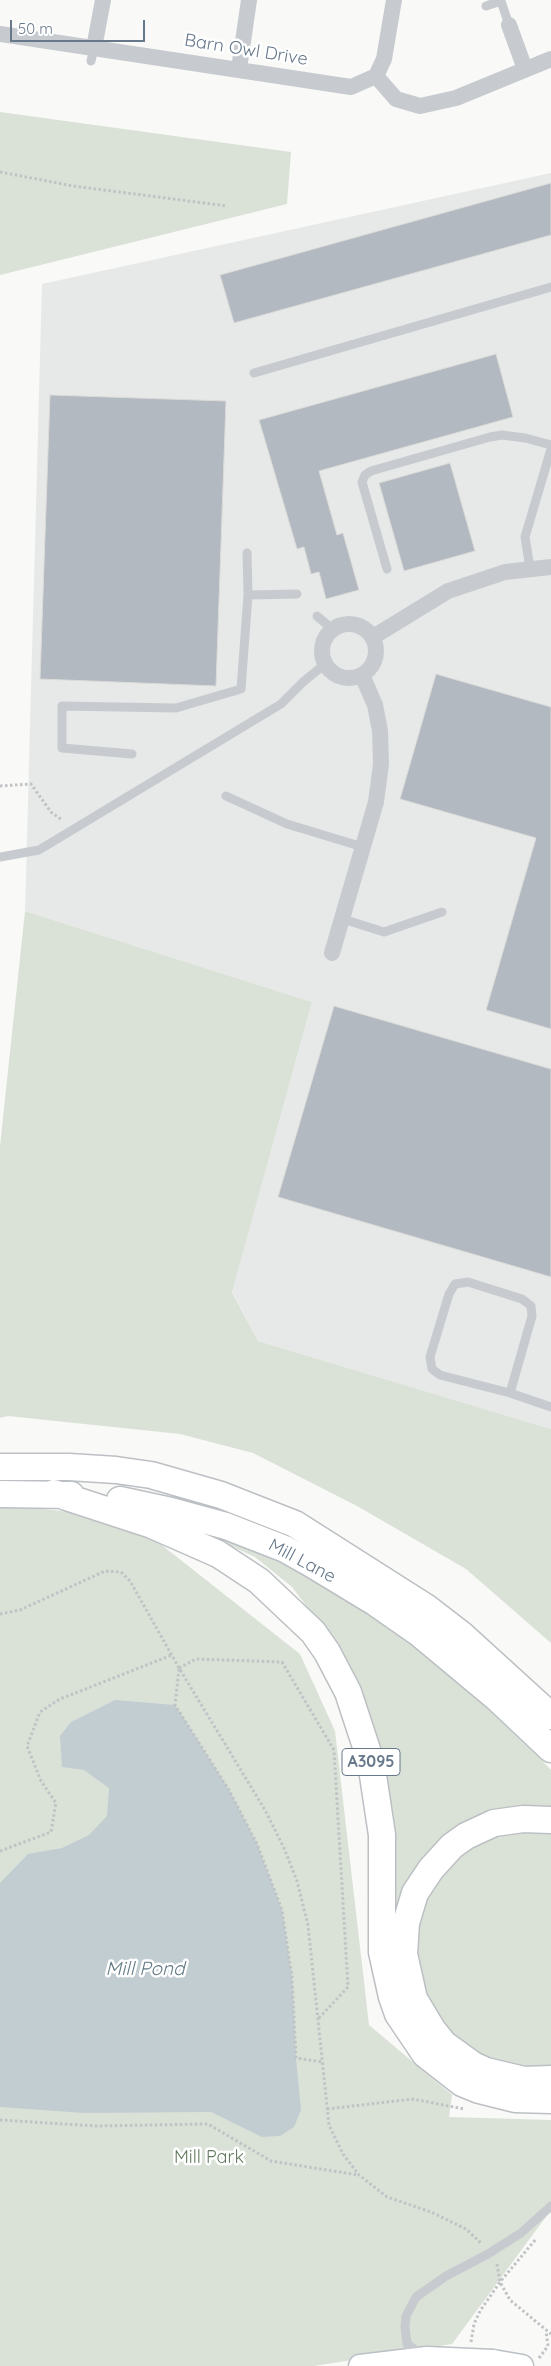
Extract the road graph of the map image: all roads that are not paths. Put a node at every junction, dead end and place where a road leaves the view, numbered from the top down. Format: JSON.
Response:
{"nodes":[{"id":1,"x":103,"y":0,"type":"edge"},
{"id":2,"x":249,"y":0,"type":"edge"},
{"id":3,"x":394,"y":0,"type":"edge"},
{"id":4,"x":486,"y":6,"type":"dead end"},
{"id":5,"x":509,"y":24,"type":"joint"},
{"id":6,"x":0,"y":34,"type":"edge"},
{"id":7,"x":92,"y":55,"type":"junction"},
{"id":8,"x":551,"y":59,"type":"edge"},
{"id":9,"x":239,"y":69,"type":"junction"},
{"id":10,"x":524,"y":69,"type":"junction"},
{"id":11,"x":376,"y":76,"type":"junction"},
{"id":12,"x":551,"y":287,"type":"edge"},
{"id":13,"x":254,"y":373,"type":"dead end"},
{"id":14,"x":551,"y":447,"type":"edge"},
{"id":15,"x":248,"y":553,"type":"dead end"},
{"id":16,"x":551,"y":566,"type":"edge"},
{"id":17,"x":530,"y":568,"type":"junction"},
{"id":18,"x":387,"y":569,"type":"dead end"},
{"id":19,"x":297,"y":594,"type":"dead end"},
{"id":20,"x":248,"y":595,"type":"junction"},
{"id":21,"x":317,"y":616,"type":"dead end"},
{"id":22,"x":332,"y":629,"type":"junction"},
{"id":23,"x":373,"y":637,"type":"junction"},
{"id":24,"x":325,"y":664,"type":"junction"},
{"id":25,"x":362,"y":675,"type":"junction"},
{"id":26,"x":132,"y":754,"type":"dead end"},
{"id":27,"x":226,"y":796,"type":"dead end"},
{"id":28,"x":364,"y":847,"type":"junction"},
{"id":29,"x":0,"y":858,"type":"edge"},
{"id":30,"x":442,"y":912,"type":"dead end"},
{"id":31,"x":343,"y":919,"type":"junction"},
{"id":32,"x":332,"y":953,"type":"dead end"},
{"id":33,"x":510,"y":1393,"type":"junction"},
{"id":34,"x":551,"y":1407,"type":"edge"},
{"id":35,"x":0,"y":1467,"type":"edge"},
{"id":36,"x":54,"y":1493,"type":"junction"},
{"id":37,"x":0,"y":1494,"type":"edge"},
{"id":38,"x":294,"y":1524,"type":"junction"},
{"id":39,"x":551,"y":1691,"type":"edge"},
{"id":40,"x":551,"y":1716,"type":"edge"},
{"id":41,"x":551,"y":1749,"type":"edge"},
{"id":42,"x":551,"y":1820,"type":"edge"},
{"id":43,"x":551,"y":2079,"type":"edge"},
{"id":44,"x":551,"y":2100,"type":"edge"},
{"id":45,"x":551,"y":2206,"type":"edge"},
{"id":46,"x":427,"y":2358,"type":"junction"},
{"id":47,"x":530,"y":2363,"type":"edge"},
{"id":48,"x":360,"y":2366,"type":"edge"}],
"edges":[{"from":1,"to":7,"type":"street"},
{"from":2,"to":9,"type":"street"},
{"from":3,"to":11,"type":"street"},
{"from":4,"to":5,"type":"lane"},
{"from":5,"to":10,"type":"street"},
{"from":6,"to":7,"type":"street","name":"Barn Owl Drive"},
{"from":7,"to":9,"type":"street","name":"Barn Owl Drive"},
{"from":8,"to":10,"type":"street"},
{"from":9,"to":11,"type":"street","name":"Barn Owl Drive"},
{"from":10,"to":11,"type":"street"},
{"from":12,"to":13,"type":"lane"},
{"from":14,"to":17,"type":"lane"},
{"from":14,"to":18,"type":"lane"},
{"from":15,"to":20,"type":"lane"},
{"from":16,"to":17,"type":"street"},
{"from":17,"to":23,"type":"street"},
{"from":19,"to":20,"type":"lane"},
{"from":20,"to":26,"type":"lane"},
{"from":21,"to":22,"type":"lane"},
{"from":22,"to":23,"type":"street"},
{"from":22,"to":24,"type":"street"},
{"from":23,"to":25,"type":"street"},
{"from":24,"to":25,"type":"street"},
{"from":24,"to":29,"type":"lane"},
{"from":25,"to":28,"type":"street"},
{"from":27,"to":28,"type":"lane"},
{"from":28,"to":31,"type":"street"},
{"from":30,"to":31,"type":"lane"},
{"from":31,"to":32,"type":"street"},
{"from":33,"to":33,"type":"lane"},
{"from":33,"to":34,"type":"lane"},
{"from":35,"to":38,"type":"main road","name":"Mill Lane"},
{"from":36,"to":37,"type":"main road","name":"Mill Lane","number":"A3095"},
{"from":36,"to":41,"type":"main road","name":"Mill Lane","number":"A3095"},
{"from":36,"to":44,"type":"main road","number":"A3095"},
{"from":38,"to":39,"type":"main road"},
{"from":38,"to":40,"type":"main road","name":"Mill Lane"},
{"from":42,"to":43,"type":"main road"},
{"from":45,"to":46,"type":"lane"},
{"from":46,"to":47,"type":"street","bridge":true},
{"from":46,"to":48,"type":"street"}]}
